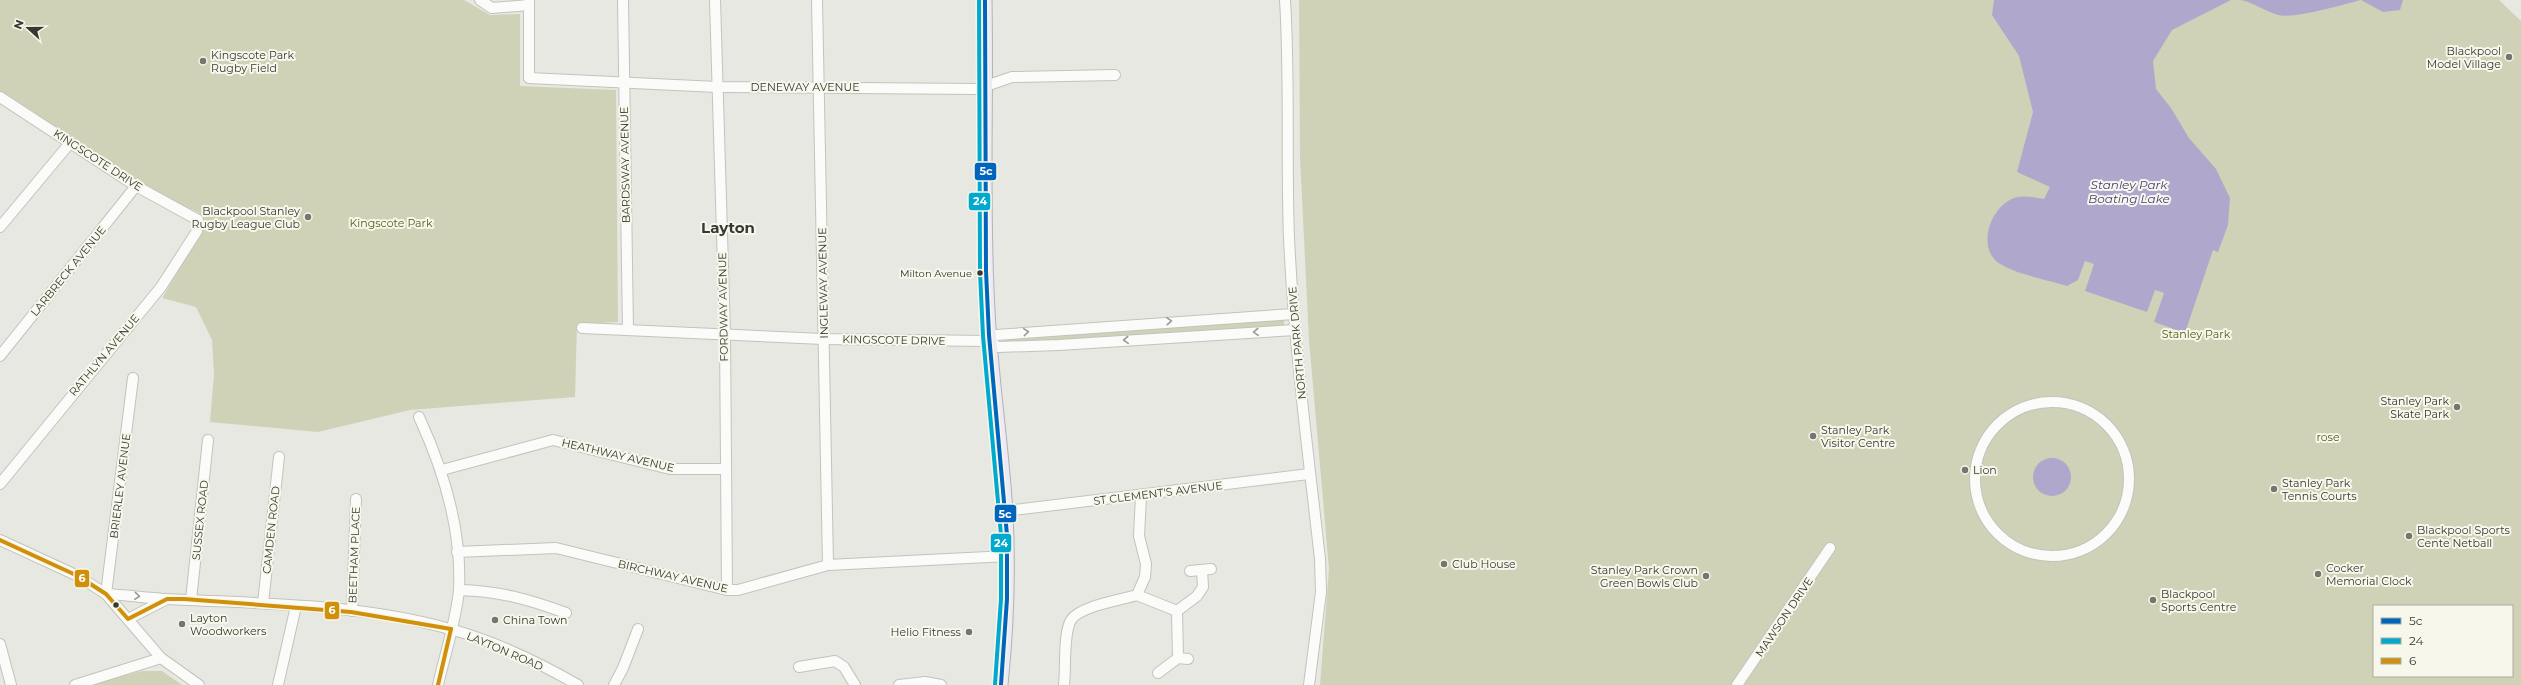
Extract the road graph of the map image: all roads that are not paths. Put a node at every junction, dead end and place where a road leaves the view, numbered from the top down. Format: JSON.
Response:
{"nodes":[{"id":1,"x":480,"y":0,"type":"edge"},
{"id":2,"x":622,"y":0,"type":"edge"},
{"id":3,"x":715,"y":0,"type":"edge"},
{"id":4,"x":817,"y":0,"type":"edge"},
{"id":5,"x":985,"y":0,"type":"edge"},
{"id":6,"x":1285,"y":0,"type":"edge"},
{"id":7,"x":529,"y":3,"type":"edge"},
{"id":8,"x":1115,"y":75,"type":"dead end"},
{"id":9,"x":624,"y":82,"type":"junction"},
{"id":10,"x":986,"y":86,"type":"junction"},
{"id":11,"x":717,"y":87,"type":"junction"},
{"id":12,"x":820,"y":87,"type":"junction"},
{"id":13,"x":0,"y":98,"type":"edge"},
{"id":14,"x":70,"y":142,"type":"junction"},
{"id":15,"x":136,"y":186,"type":"junction"},
{"id":16,"x":198,"y":220,"type":"joint"},
{"id":17,"x":0,"y":227,"type":"edge"},
{"id":18,"x":1293,"y":314,"type":"junction"},
{"id":19,"x":582,"y":328,"type":"dead end"},
{"id":20,"x":628,"y":330,"type":"junction"},
{"id":21,"x":1295,"y":330,"type":"junction"},
{"id":22,"x":725,"y":334,"type":"junction"},
{"id":23,"x":823,"y":339,"type":"junction"},
{"id":24,"x":990,"y":341,"type":"junction"},
{"id":25,"x":0,"y":356,"type":"edge"},
{"id":26,"x":133,"y":378,"type":"dead end"},
{"id":27,"x":419,"y":417,"type":"dead end"},
{"id":28,"x":208,"y":440,"type":"dead end"},
{"id":29,"x":279,"y":457,"type":"dead end"},
{"id":30,"x":726,"y":469,"type":"junction"},
{"id":31,"x":442,"y":470,"type":"junction"},
{"id":32,"x":1309,"y":474,"type":"junction"},
{"id":33,"x":0,"y":484,"type":"edge"},
{"id":34,"x":1141,"y":496,"type":"junction"},
{"id":35,"x":356,"y":499,"type":"dead end"},
{"id":36,"x":2125,"y":504,"type":"joint"},
{"id":37,"x":1006,"y":511,"type":"junction"},
{"id":38,"x":0,"y":540,"type":"edge"},
{"id":39,"x":1830,"y":548,"type":"dead end"},
{"id":40,"x":457,"y":552,"type":"junction"},
{"id":41,"x":1008,"y":556,"type":"junction"},
{"id":42,"x":828,"y":565,"type":"junction"},
{"id":43,"x":1190,"y":571,"type":"dead end"},
{"id":44,"x":458,"y":590,"type":"junction"},
{"id":45,"x":727,"y":590,"type":"junction"},
{"id":46,"x":106,"y":594,"type":"junction"},
{"id":47,"x":1137,"y":595,"type":"junction"},
{"id":48,"x":167,"y":599,"type":"junction"},
{"id":49,"x":191,"y":600,"type":"junction"},
{"id":50,"x":263,"y":603,"type":"junction"},
{"id":51,"x":296,"y":606,"type":"junction"},
{"id":52,"x":352,"y":611,"type":"junction"},
{"id":53,"x":1177,"y":611,"type":"junction"},
{"id":54,"x":566,"y":613,"type":"dead end"},
{"id":55,"x":128,"y":619,"type":"junction"},
{"id":56,"x":451,"y":629,"type":"junction"},
{"id":57,"x":638,"y":629,"type":"dead end"},
{"id":58,"x":0,"y":644,"type":"edge"},
{"id":59,"x":161,"y":658,"type":"junction"},
{"id":60,"x":800,"y":667,"type":"dead end"},
{"id":61,"x":1158,"y":673,"type":"dead end"},
{"id":62,"x":11,"y":685,"type":"edge"},
{"id":63,"x":75,"y":685,"type":"edge"},
{"id":64,"x":199,"y":685,"type":"edge"},
{"id":65,"x":278,"y":685,"type":"edge"},
{"id":66,"x":438,"y":685,"type":"edge"},
{"id":67,"x":578,"y":685,"type":"edge"},
{"id":68,"x":614,"y":685,"type":"edge"},
{"id":69,"x":855,"y":685,"type":"edge"},
{"id":70,"x":899,"y":685,"type":"edge"},
{"id":71,"x":941,"y":685,"type":"edge"},
{"id":72,"x":1001,"y":685,"type":"edge"},
{"id":73,"x":1064,"y":685,"type":"edge"},
{"id":74,"x":1310,"y":685,"type":"edge"},
{"id":75,"x":1737,"y":685,"type":"edge"}],
"edges":[{"from":1,"to":7,"type":"street"},
{"from":2,"to":9,"type":"street","name":"BARDSWAY AVENUE"},
{"from":3,"to":11,"type":"street","name":"FORDWAY AVENUE"},
{"from":4,"to":12,"type":"street","name":"INGLEWAY AVENUE"},
{"from":5,"to":10,"type":"main road"},
{"from":6,"to":18,"type":"street","name":"NORTH PARK DRIVE"},
{"from":7,"to":9,"type":"street","name":"DENEWAY AVENUE"},
{"from":8,"to":10,"type":"street","name":"DENEWAY AVENUE"},
{"from":9,"to":11,"type":"street","name":"DENEWAY AVENUE"},
{"from":9,"to":20,"type":"street","name":"BARDSWAY AVENUE"},
{"from":10,"to":12,"type":"street","name":"DENEWAY AVENUE"},
{"from":10,"to":24,"type":"main road"},
{"from":11,"to":12,"type":"street","name":"DENEWAY AVENUE"},
{"from":11,"to":22,"type":"street","name":"FORDWAY AVENUE"},
{"from":12,"to":23,"type":"street","name":"INGLEWAY AVENUE"},
{"from":13,"to":14,"type":"street","name":"KINGSCOTE DRIVE"},
{"from":14,"to":15,"type":"street","name":"KINGSCOTE DRIVE"},
{"from":14,"to":17,"type":"street"},
{"from":15,"to":16,"type":"street","name":"KINGSCOTE DRIVE"},
{"from":15,"to":25,"type":"street","name":"LARBRECK AVENUE"},
{"from":16,"to":33,"type":"street","name":"RATHLYN AVENUE"},
{"from":18,"to":21,"type":"street","name":"NORTH PARK DRIVE"},
{"from":24,"to":18,"type":"street","one_way":true},
{"from":19,"to":20,"type":"street","name":"KINGSCOTE DRIVE"},
{"from":20,"to":22,"type":"street","name":"KINGSCOTE DRIVE"},
{"from":21,"to":24,"type":"street","one_way":true},
{"from":21,"to":32,"type":"street","name":"NORTH PARK DRIVE"},
{"from":22,"to":23,"type":"street","name":"KINGSCOTE DRIVE"},
{"from":22,"to":30,"type":"street","name":"FORDWAY AVENUE"},
{"from":23,"to":24,"type":"street","name":"KINGSCOTE DRIVE"},
{"from":23,"to":42,"type":"street","name":"INGLEWAY AVENUE"},
{"from":24,"to":37,"type":"main road"},
{"from":26,"to":46,"type":"street","name":"BRIERLEY AVENUE"},
{"from":27,"to":31,"type":"street"},
{"from":28,"to":49,"type":"street","name":"SUSSEX ROAD"},
{"from":29,"to":50,"type":"street","name":"CAMDEN ROAD"},
{"from":30,"to":31,"type":"street","name":"HEATHWAY AVENUE"},
{"from":30,"to":45,"type":"street","name":"FORDWAY AVENUE"},
{"from":31,"to":40,"type":"street"},
{"from":32,"to":34,"type":"street","name":"ST CLEMENT'S AVENUE"},
{"from":32,"to":74,"type":"street","name":"NORTH PARK DRIVE"},
{"from":34,"to":37,"type":"street","name":"ST CLEMENT'S AVENUE"},
{"from":34,"to":47,"type":"street"},
{"from":35,"to":52,"type":"street","name":"BEETHAM PLACE"},
{"from":36,"to":36,"type":"street"},
{"from":37,"to":41,"type":"main road"},
{"from":38,"to":46,"type":"street","name":"LAYTON ROAD"},
{"from":39,"to":75,"type":"street","name":"MAWSON DRIVE"},
{"from":40,"to":44,"type":"street"},
{"from":40,"to":45,"type":"street","name":"BIRCHWAY AVENUE"},
{"from":41,"to":42,"type":"street","name":"BIRCHWAY AVENUE"},
{"from":41,"to":72,"type":"main road"},
{"from":42,"to":45,"type":"street","name":"BIRCHWAY AVENUE"},
{"from":43,"to":53,"type":"street"},
{"from":44,"to":54,"type":"street"},
{"from":44,"to":56,"type":"street"},
{"from":46,"to":48,"type":"street","name":"LAYTON ROAD","one_way":true},
{"from":46,"to":55,"type":"street","name":"LAYTON ROAD"},
{"from":47,"to":53,"type":"street"},
{"from":47,"to":73,"type":"street"},
{"from":48,"to":49,"type":"street","name":"LAYTON ROAD"},
{"from":48,"to":55,"type":"street","name":"LAYTON ROAD"},
{"from":49,"to":50,"type":"street","name":"LAYTON ROAD"},
{"from":50,"to":51,"type":"street","name":"LAYTON ROAD"},
{"from":51,"to":52,"type":"street","name":"LAYTON ROAD"},
{"from":51,"to":65,"type":"street"},
{"from":52,"to":56,"type":"street","name":"LAYTON ROAD"},
{"from":53,"to":61,"type":"street"},
{"from":55,"to":59,"type":"street"},
{"from":56,"to":66,"type":"street"},
{"from":56,"to":67,"type":"street","name":"LAYTON ROAD"},
{"from":57,"to":68,"type":"street"},
{"from":58,"to":62,"type":"street"},
{"from":59,"to":63,"type":"street"},
{"from":59,"to":64,"type":"street"},
{"from":60,"to":69,"type":"street"},
{"from":70,"to":71,"type":"street"}]}
